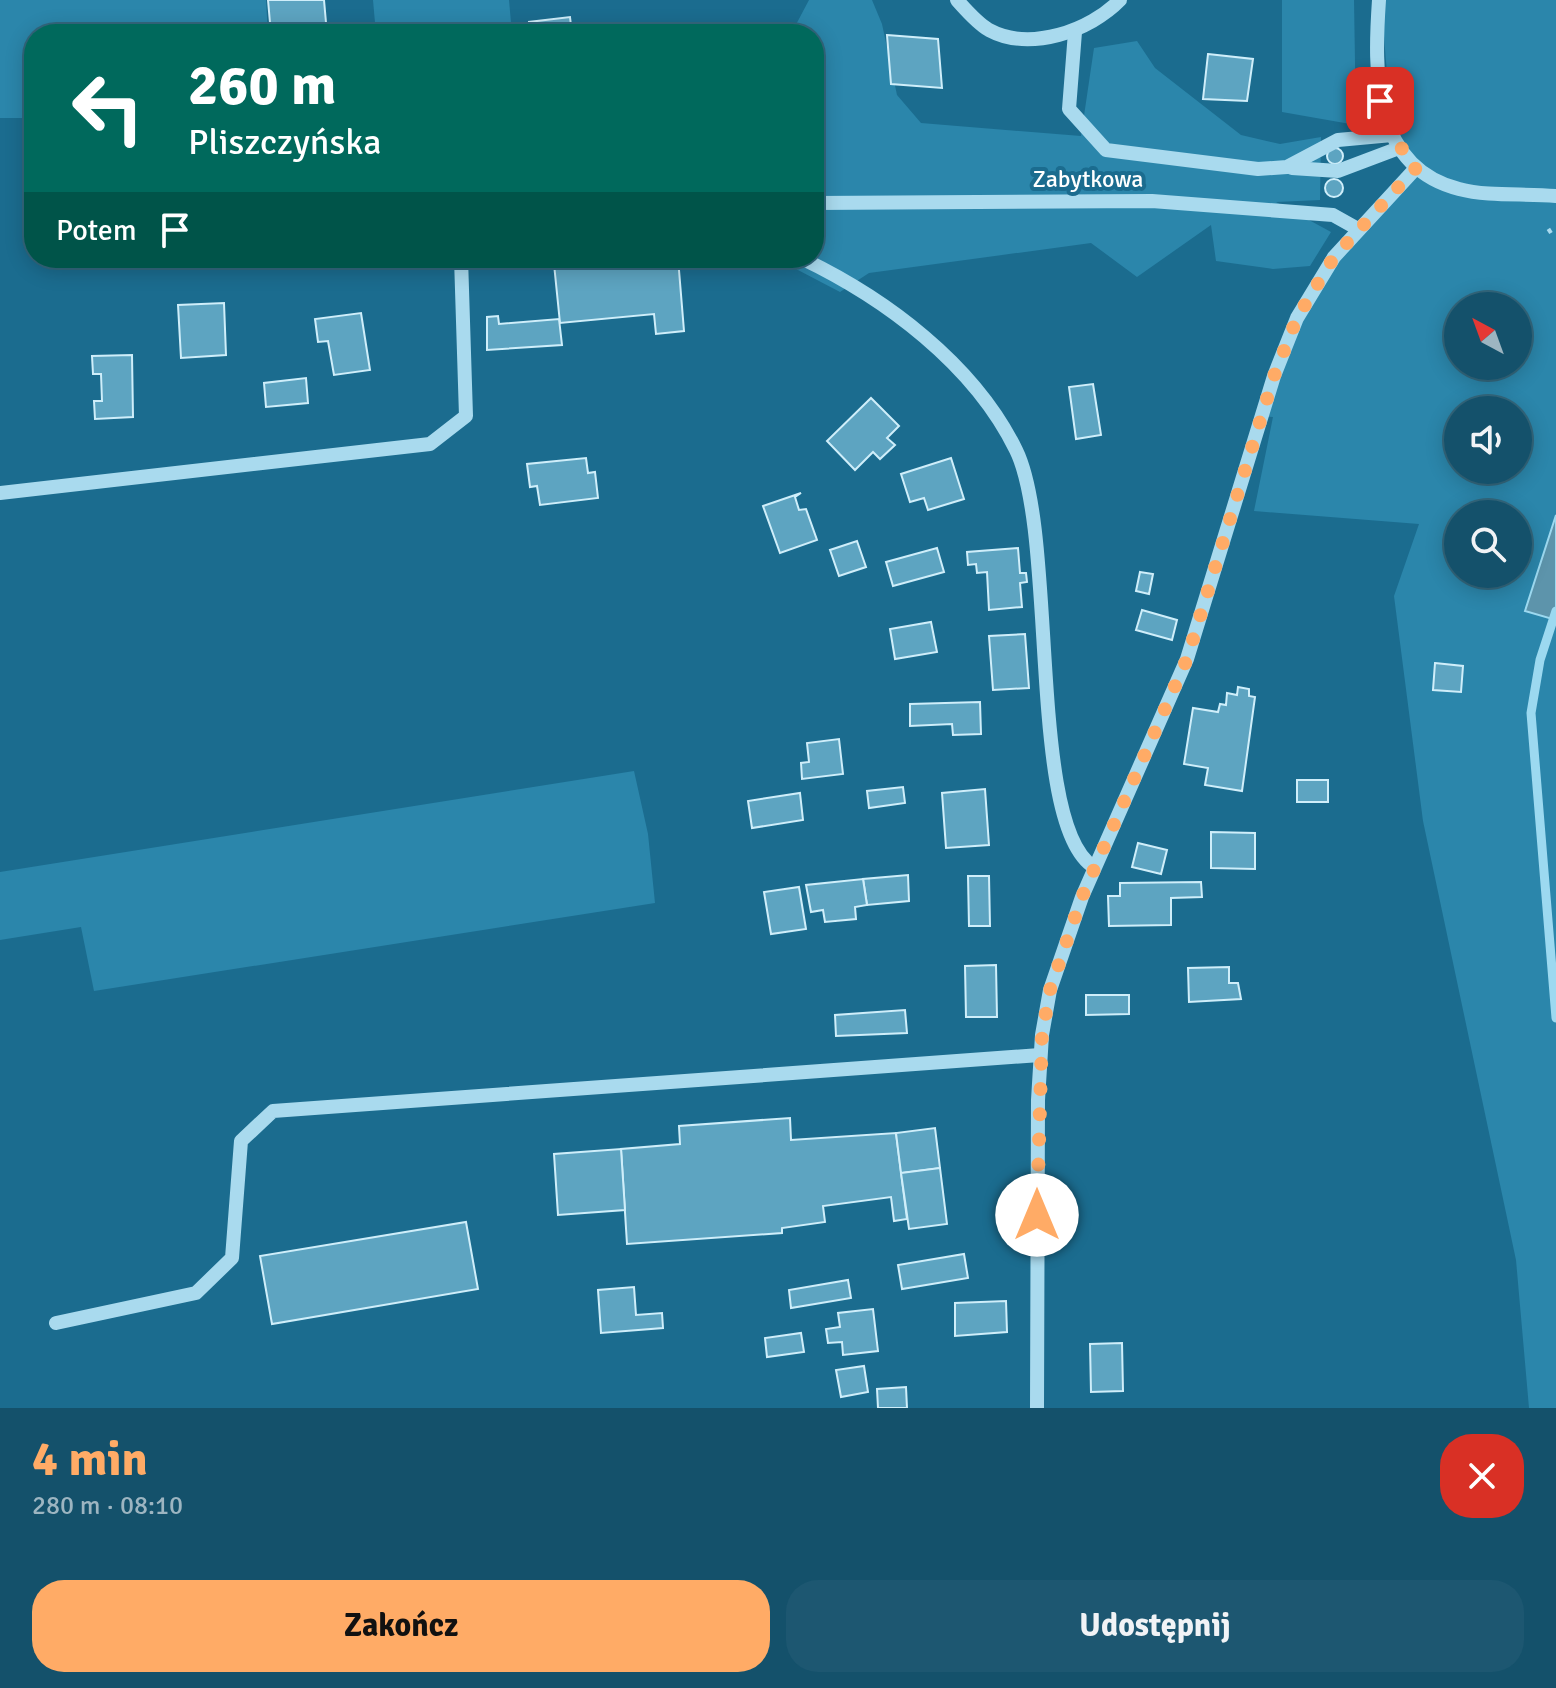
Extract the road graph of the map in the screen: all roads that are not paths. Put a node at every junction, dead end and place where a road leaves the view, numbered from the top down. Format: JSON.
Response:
{"nodes":[{"id":1,"x":957,"y":0,"type":"edge"},
{"id":2,"x":1120,"y":0,"type":"edge"},
{"id":3,"x":1379,"y":0,"type":"edge"},
{"id":4,"x":1075,"y":32,"type":"junction"},
{"id":5,"x":1396,"y":142,"type":"junction"},
{"id":6,"x":1287,"y":167,"type":"junction"},
{"id":7,"x":1416,"y":168,"type":"junction"},
{"id":8,"x":1556,"y":196,"type":"edge"},
{"id":9,"x":824,"y":203,"type":"edge"},
{"id":10,"x":1358,"y":229,"type":"junction"},
{"id":11,"x":461,"y":268,"type":"edge"},
{"id":12,"x":818,"y":268,"type":"edge"},
{"id":13,"x":0,"y":493,"type":"edge"},
{"id":14,"x":1094,"y":867,"type":"junction"},
{"id":15,"x":1040,"y":1055,"type":"junction"},
{"id":16,"x":56,"y":1323,"type":"dead end"},
{"id":17,"x":1037,"y":1408,"type":"edge"}],
"edges":[{"from":1,"to":4,"type":"street"},
{"from":2,"to":4,"type":"street"},
{"from":3,"to":5,"type":"street"},
{"from":4,"to":6,"type":"street"},
{"from":5,"to":6,"type":"street"},
{"from":5,"to":6,"type":"street"},
{"from":5,"to":7,"type":"street"},
{"from":7,"to":8,"type":"street"},
{"from":7,"to":10,"type":"street"},
{"from":9,"to":10,"type":"street","name":"Zabytkowa"},
{"from":10,"to":14,"type":"street"},
{"from":11,"to":13,"type":"street"},
{"from":12,"to":14,"type":"street"},
{"from":14,"to":15,"type":"street"},
{"from":15,"to":16,"type":"street"},
{"from":15,"to":17,"type":"street"}]}
